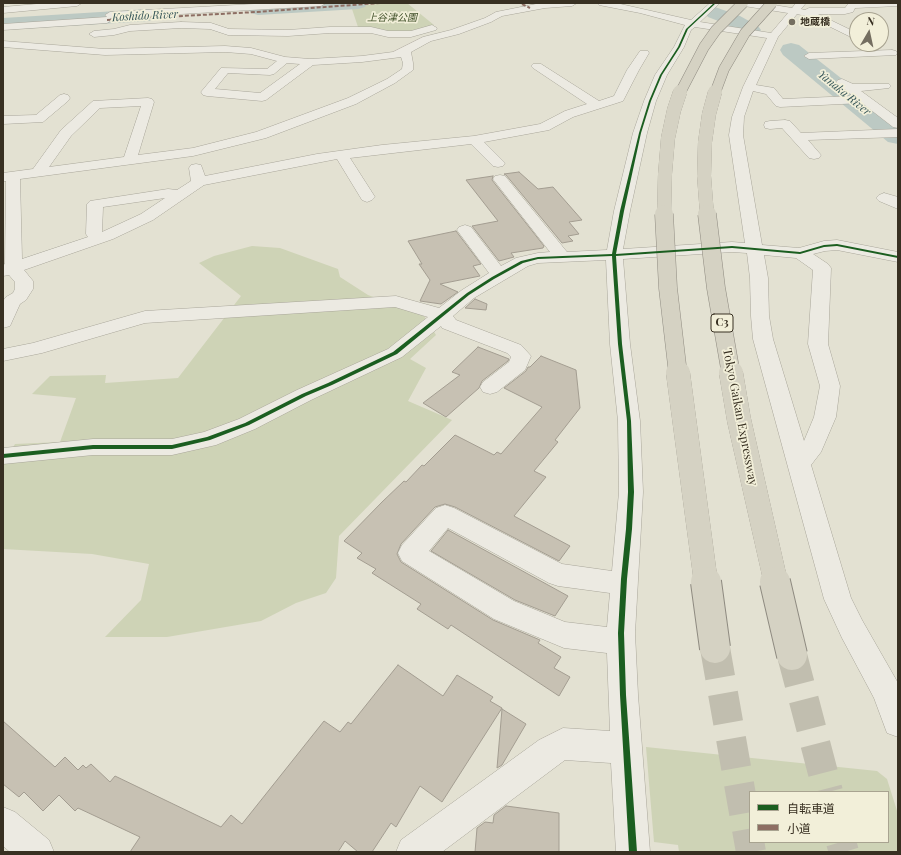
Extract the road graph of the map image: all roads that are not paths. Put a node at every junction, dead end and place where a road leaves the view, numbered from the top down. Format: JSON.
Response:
{"nodes":[{"id":1,"x":77,"y":3,"type":"edge"},
{"id":2,"x":117,"y":3,"type":"edge"},
{"id":3,"x":321,"y":3,"type":"edge"},
{"id":4,"x":525,"y":3,"type":"edge"},
{"id":5,"x":572,"y":3,"type":"edge"},
{"id":6,"x":602,"y":3,"type":"edge"},
{"id":7,"x":715,"y":3,"type":"edge"},
{"id":8,"x":744,"y":3,"type":"edge"},
{"id":9,"x":772,"y":3,"type":"edge"},
{"id":10,"x":898,"y":3,"type":"edge"},
{"id":11,"x":489,"y":7,"type":"dead end"},
{"id":12,"x":799,"y":7,"type":"edge"},
{"id":13,"x":3,"y":10,"type":"edge"},
{"id":14,"x":850,"y":10,"type":"junction"},
{"id":15,"x":858,"y":12,"type":"edge"},
{"id":16,"x":475,"y":14,"type":"dead end"},
{"id":17,"x":109,"y":17,"type":"junction"},
{"id":18,"x":692,"y":23,"type":"junction"},
{"id":19,"x":3,"y":27,"type":"edge"},
{"id":20,"x":94,"y":34,"type":"junction"},
{"id":21,"x":849,"y":34,"type":"edge"},
{"id":22,"x":773,"y":36,"type":"junction"},
{"id":23,"x":3,"y":45,"type":"edge"},
{"id":24,"x":267,"y":48,"type":"junction"},
{"id":25,"x":405,"y":50,"type":"junction"},
{"id":26,"x":73,"y":51,"type":"junction"},
{"id":27,"x":644,"y":53,"type":"dead end"},
{"id":28,"x":895,"y":55,"type":"edge"},
{"id":29,"x":808,"y":56,"type":"dead end"},
{"id":30,"x":362,"y":59,"type":"junction"},
{"id":31,"x":285,"y":60,"type":"junction"},
{"id":32,"x":310,"y":62,"type":"junction"},
{"id":33,"x":537,"y":66,"type":"dead end"},
{"id":34,"x":885,"y":86,"type":"dead end"},
{"id":35,"x":749,"y":87,"type":"junction"},
{"id":36,"x":64,"y":98,"type":"dead end"},
{"id":37,"x":857,"y":99,"type":"junction"},
{"id":38,"x":597,"y":105,"type":"junction"},
{"id":39,"x":3,"y":120,"type":"edge"},
{"id":40,"x":898,"y":124,"type":"edge"},
{"id":41,"x":770,"y":125,"type":"dead end"},
{"id":42,"x":892,"y":133,"type":"edge"},
{"id":43,"x":796,"y":137,"type":"junction"},
{"id":44,"x":474,"y":140,"type":"junction"},
{"id":45,"x":193,"y":152,"type":"junction"},
{"id":46,"x":341,"y":155,"type":"junction"},
{"id":47,"x":814,"y":155,"type":"dead end"},
{"id":48,"x":130,"y":160,"type":"junction"},
{"id":49,"x":498,"y":163,"type":"dead end"},
{"id":50,"x":38,"y":172,"type":"junction"},
{"id":51,"x":8,"y":177,"type":"edge"},
{"id":52,"x":500,"y":179,"type":"dead end"},
{"id":53,"x":199,"y":182,"type":"junction"},
{"id":54,"x":180,"y":195,"type":"junction"},
{"id":55,"x":367,"y":197,"type":"dead end"},
{"id":56,"x":465,"y":230,"type":"dead end"},
{"id":57,"x":98,"y":239,"type":"junction"},
{"id":58,"x":754,"y":249,"type":"junction"},
{"id":59,"x":800,"y":253,"type":"junction"},
{"id":60,"x":614,"y":255,"type":"junction"},
{"id":61,"x":562,"y":256,"type":"junction"},
{"id":62,"x":898,"y":257,"type":"edge"},
{"id":63,"x":8,"y":270,"type":"edge"},
{"id":64,"x":499,"y":275,"type":"junction"},
{"id":65,"x":443,"y":315,"type":"junction"},
{"id":66,"x":3,"y":322,"type":"edge"},
{"id":67,"x":3,"y":355,"type":"edge"},
{"id":68,"x":490,"y":387,"type":"dead end"},
{"id":69,"x":3,"y":456,"type":"edge"},
{"id":70,"x":799,"y":463,"type":"junction"},
{"id":71,"x":624,"y":584,"type":"junction"},
{"id":72,"x":622,"y":642,"type":"junction"},
{"id":73,"x":715,"y":648,"type":"tunnel mouth"},
{"id":74,"x":792,"y":655,"type":"tunnel mouth"},
{"id":75,"x":893,"y":691,"type":"edge"},
{"id":76,"x":898,"y":722,"type":"edge"},
{"id":77,"x":626,"y":748,"type":"junction"},
{"id":78,"x":3,"y":824,"type":"edge"},
{"id":79,"x":37,"y":852,"type":"edge"},
{"id":80,"x":413,"y":852,"type":"edge"},
{"id":81,"x":633,"y":852,"type":"edge"}],
"edges":[{"from":1,"to":13,"type":"street"},
{"from":2,"to":17,"type":"street"},
{"from":3,"to":17,"type":"street"},
{"from":4,"to":11,"type":"street"},
{"from":5,"to":25,"type":"street"},
{"from":6,"to":18,"type":"street"},
{"from":7,"to":18,"type":"street"},
{"from":8,"to":12,"type":"street"},
{"from":8,"to":73,"type":"highway","bridge":true},
{"from":9,"to":74,"type":"highway","name":"Tokyo Gaikan Expressway","number":"C3","bridge":true},
{"from":10,"to":14,"type":"street"},
{"from":12,"to":14,"type":"street"},
{"from":12,"to":21,"type":"street"},
{"from":12,"to":22,"type":"street"},
{"from":14,"to":15,"type":"street"},
{"from":16,"to":20,"type":"street"},
{"from":17,"to":19,"type":"street"},
{"from":17,"to":20,"type":"street"},
{"from":18,"to":22,"type":"street"},
{"from":18,"to":60,"type":"street"},
{"from":20,"to":26,"type":"street"},
{"from":22,"to":35,"type":"street"},
{"from":23,"to":26,"type":"street"},
{"from":24,"to":26,"type":"street"},
{"from":24,"to":30,"type":"street"},
{"from":24,"to":31,"type":"street"},
{"from":25,"to":30,"type":"street"},
{"from":25,"to":45,"type":"street"},
{"from":27,"to":38,"type":"street"},
{"from":28,"to":29,"type":"street"},
{"from":30,"to":32,"type":"street"},
{"from":31,"to":32,"type":"street"},
{"from":31,"to":32,"type":"street"},
{"from":33,"to":38,"type":"street"},
{"from":34,"to":37,"type":"street"},
{"from":35,"to":37,"type":"street"},
{"from":35,"to":58,"type":"street"},
{"from":36,"to":39,"type":"street"},
{"from":37,"to":40,"type":"street"},
{"from":38,"to":44,"type":"street"},
{"from":41,"to":43,"type":"street"},
{"from":42,"to":43,"type":"street"},
{"from":43,"to":47,"type":"street"},
{"from":44,"to":46,"type":"street"},
{"from":44,"to":49,"type":"street"},
{"from":45,"to":48,"type":"street"},
{"from":45,"to":53,"type":"street"},
{"from":46,"to":53,"type":"street"},
{"from":46,"to":55,"type":"street"},
{"from":48,"to":50,"type":"street"},
{"from":48,"to":50,"type":"street"},
{"from":50,"to":51,"type":"street"},
{"from":51,"to":63,"type":"street"},
{"from":52,"to":61,"type":"street"},
{"from":53,"to":54,"type":"street"},
{"from":54,"to":57,"type":"street"},
{"from":54,"to":57,"type":"street"},
{"from":56,"to":64,"type":"street"},
{"from":57,"to":63,"type":"street"},
{"from":58,"to":59,"type":"street"},
{"from":58,"to":60,"type":"street"},
{"from":58,"to":70,"type":"street"},
{"from":59,"to":62,"type":"street"},
{"from":59,"to":70,"type":"street"},
{"from":60,"to":61,"type":"street"},
{"from":60,"to":71,"type":"street"},
{"from":61,"to":64,"type":"street"},
{"from":63,"to":66,"type":"street"},
{"from":64,"to":65,"type":"street"},
{"from":65,"to":67,"type":"street"},
{"from":65,"to":68,"type":"street"},
{"from":65,"to":69,"type":"street"},
{"from":70,"to":75,"type":"street"},
{"from":71,"to":72,"type":"street"},
{"from":71,"to":72,"type":"street"},
{"from":72,"to":77,"type":"street"},
{"from":75,"to":76,"type":"street"},
{"from":77,"to":80,"type":"street"},
{"from":77,"to":81,"type":"street"},
{"from":78,"to":79,"type":"street"}]}
